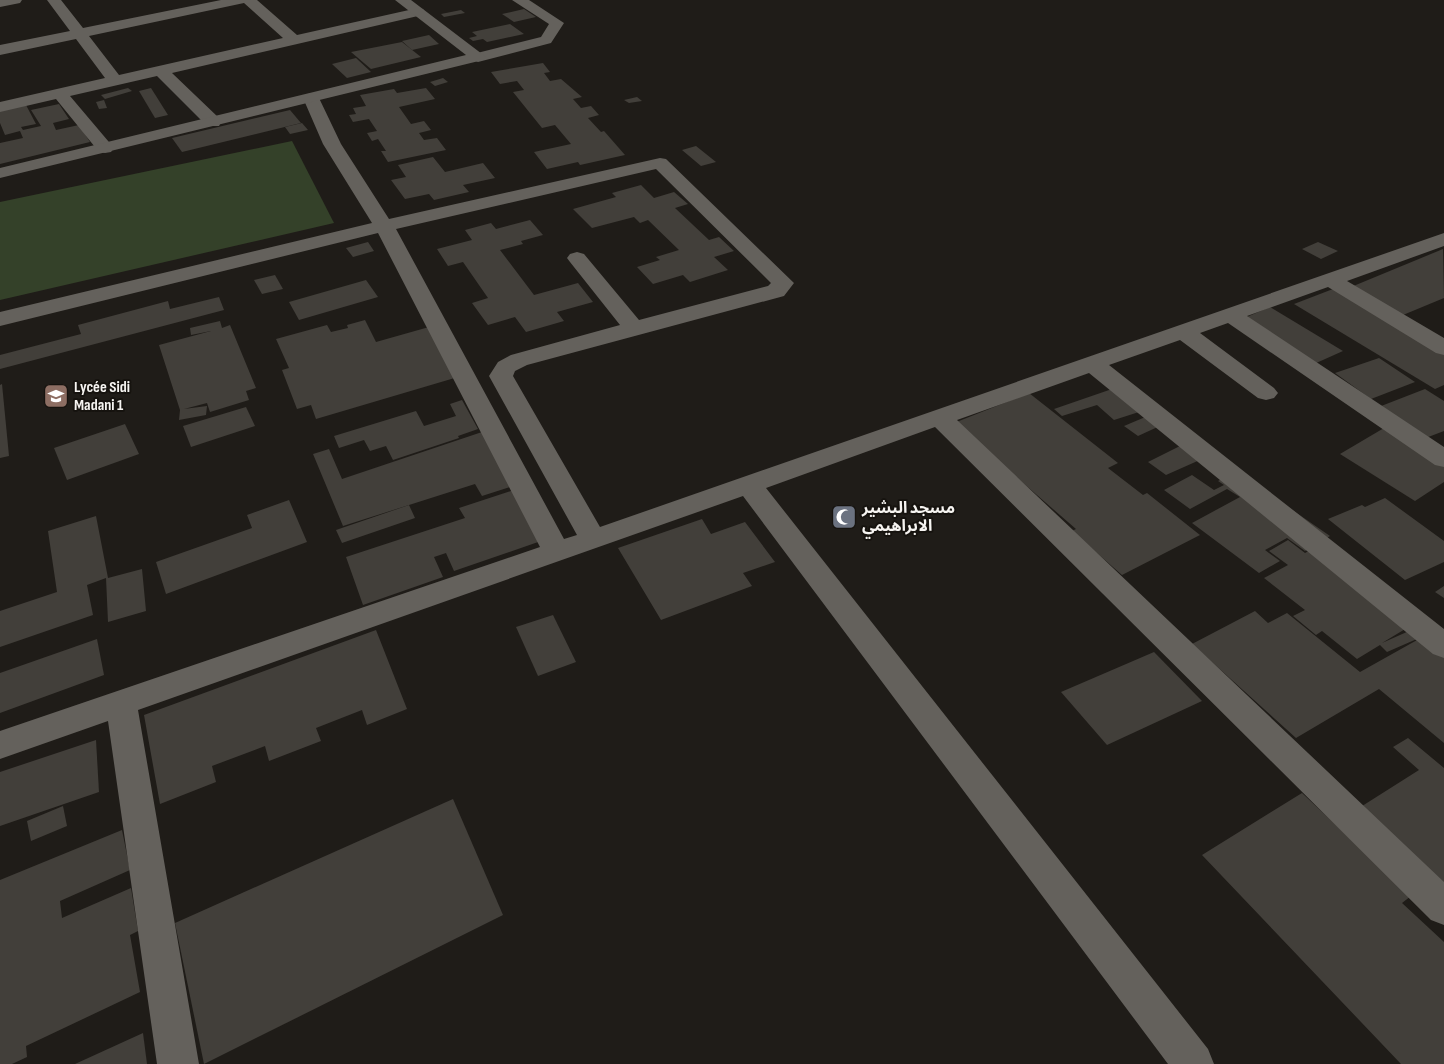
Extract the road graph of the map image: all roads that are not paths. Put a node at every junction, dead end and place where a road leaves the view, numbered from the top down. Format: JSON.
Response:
{"nodes":[{"id":1,"x":15,"y":0,"type":"edge"},
{"id":2,"x":54,"y":0,"type":"edge"},
{"id":3,"x":242,"y":0,"type":"edge"},
{"id":4,"x":249,"y":0,"type":"edge"},
{"id":5,"x":402,"y":0,"type":"edge"},
{"id":6,"x":519,"y":0,"type":"edge"},
{"id":7,"x":0,"y":3,"type":"edge"},
{"id":8,"x":418,"y":12,"type":"junction"},
{"id":9,"x":79,"y":34,"type":"junction"},
{"id":10,"x":294,"y":40,"type":"junction"},
{"id":11,"x":0,"y":50,"type":"edge"},
{"id":12,"x":478,"y":57,"type":"junction"},
{"id":13,"x":160,"y":70,"type":"junction"},
{"id":14,"x":115,"y":81,"type":"junction"},
{"id":15,"x":58,"y":93,"type":"junction"},
{"id":16,"x":311,"y":98,"type":"junction"},
{"id":17,"x":0,"y":107,"type":"edge"},
{"id":18,"x":213,"y":122,"type":"junction"},
{"id":19,"x":105,"y":148,"type":"junction"},
{"id":20,"x":0,"y":173,"type":"edge"},
{"id":21,"x":384,"y":226,"type":"junction"},
{"id":22,"x":1442,"y":242,"type":"edge"},
{"id":23,"x":577,"y":258,"type":"dead end"},
{"id":24,"x":1331,"y":280,"type":"junction"},
{"id":25,"x":1231,"y":315,"type":"junction"},
{"id":26,"x":0,"y":319,"type":"edge"},
{"id":27,"x":634,"y":328,"type":"junction"},
{"id":28,"x":1184,"y":332,"type":"junction"},
{"id":29,"x":1444,"y":348,"type":"edge"},
{"id":30,"x":1093,"y":364,"type":"junction"},
{"id":31,"x":1266,"y":393,"type":"dead end"},
{"id":32,"x":940,"y":418,"type":"junction"},
{"id":33,"x":1444,"y":460,"type":"edge"},
{"id":34,"x":749,"y":484,"type":"junction"},
{"id":35,"x":593,"y":539,"type":"junction"},
{"id":36,"x":556,"y":552,"type":"junction"},
{"id":37,"x":1444,"y":646,"type":"edge"},
{"id":38,"x":121,"y":704,"type":"junction"},
{"id":39,"x":0,"y":745,"type":"edge"},
{"id":40,"x":1444,"y":907,"type":"edge"},
{"id":41,"x":178,"y":1064,"type":"edge"},
{"id":42,"x":1193,"y":1064,"type":"edge"}],
"edges":[{"from":1,"to":7,"type":"street"},
{"from":2,"to":9,"type":"street"},
{"from":3,"to":9,"type":"street"},
{"from":4,"to":10,"type":"street"},
{"from":5,"to":8,"type":"street"},
{"from":6,"to":12,"type":"street"},
{"from":8,"to":10,"type":"street"},
{"from":8,"to":12,"type":"street"},
{"from":9,"to":11,"type":"street"},
{"from":9,"to":14,"type":"street"},
{"from":10,"to":13,"type":"street"},
{"from":12,"to":16,"type":"street"},
{"from":13,"to":14,"type":"street"},
{"from":13,"to":18,"type":"street"},
{"from":14,"to":15,"type":"street"},
{"from":15,"to":17,"type":"street"},
{"from":15,"to":19,"type":"street"},
{"from":16,"to":18,"type":"street"},
{"from":16,"to":21,"type":"street"},
{"from":18,"to":19,"type":"street"},
{"from":19,"to":20,"type":"street"},
{"from":21,"to":26,"type":"street"},
{"from":21,"to":27,"type":"street"},
{"from":21,"to":36,"type":"street"},
{"from":22,"to":24,"type":"street"},
{"from":23,"to":27,"type":"street"},
{"from":24,"to":25,"type":"street"},
{"from":24,"to":29,"type":"street"},
{"from":25,"to":28,"type":"street"},
{"from":25,"to":33,"type":"street"},
{"from":27,"to":35,"type":"street"},
{"from":28,"to":30,"type":"street"},
{"from":28,"to":31,"type":"street"},
{"from":30,"to":32,"type":"street"},
{"from":30,"to":37,"type":"street"},
{"from":32,"to":34,"type":"street"},
{"from":32,"to":40,"type":"street"},
{"from":34,"to":35,"type":"street"},
{"from":34,"to":42,"type":"street"},
{"from":35,"to":36,"type":"street"},
{"from":36,"to":38,"type":"street"},
{"from":38,"to":39,"type":"street"},
{"from":38,"to":41,"type":"street"}]}
